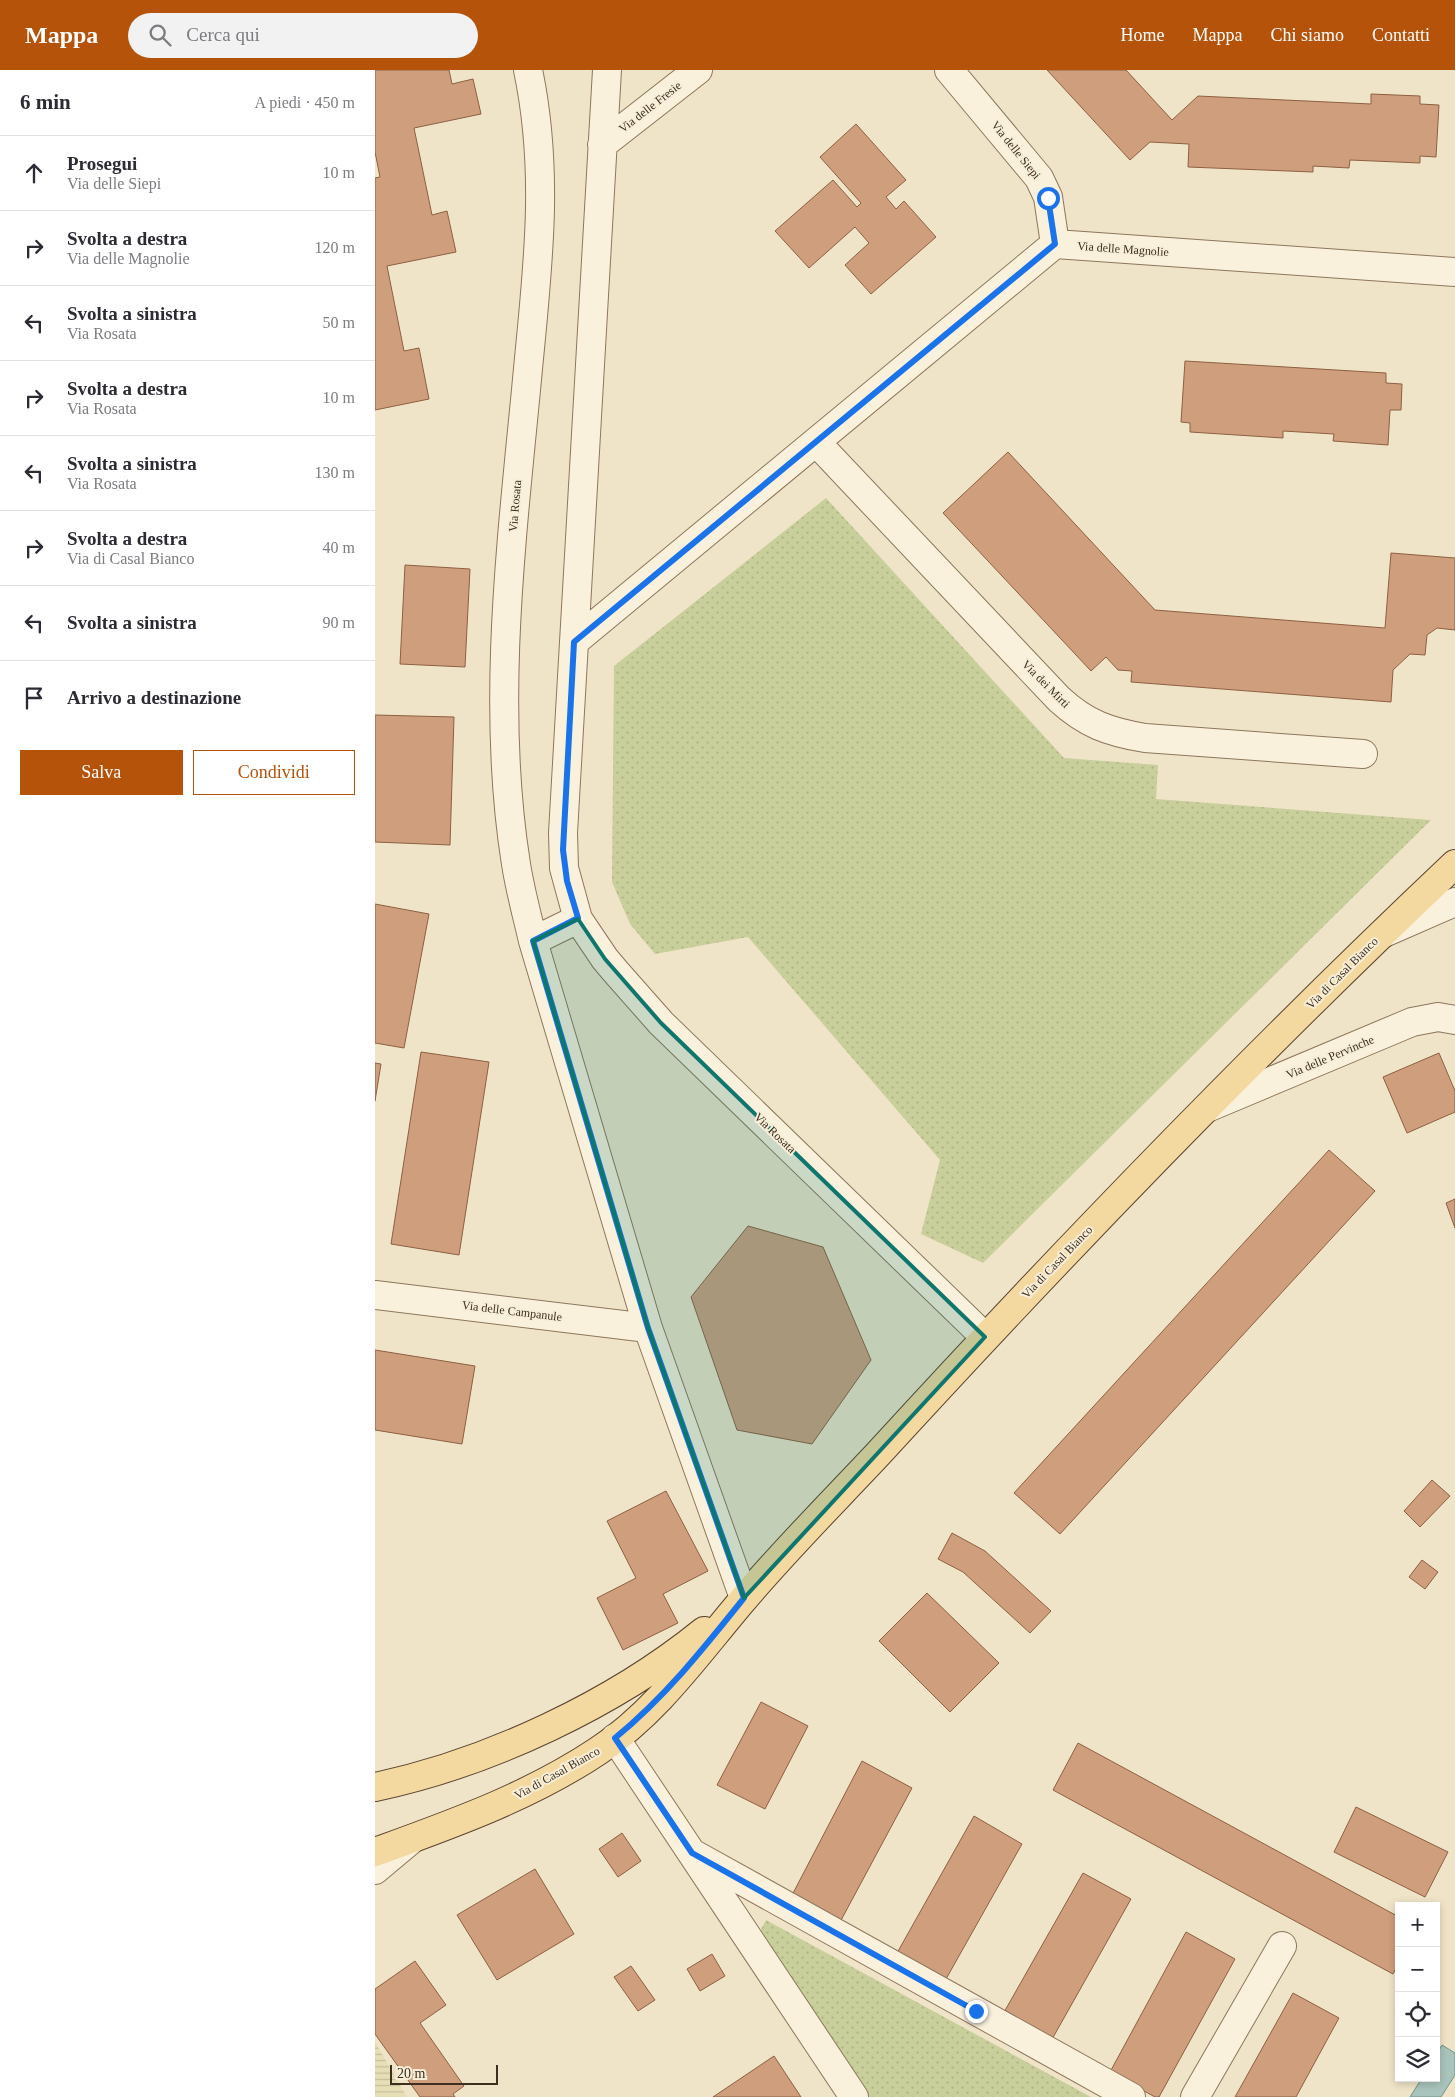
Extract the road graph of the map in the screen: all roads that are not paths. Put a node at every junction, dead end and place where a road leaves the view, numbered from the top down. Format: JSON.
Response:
{"nodes":[{"id":1,"x":527,"y":70,"type":"edge"},
{"id":2,"x":607,"y":70,"type":"edge"},
{"id":3,"x":698,"y":70,"type":"edge"},
{"id":4,"x":949,"y":70,"type":"edge"},
{"id":5,"x":602,"y":145,"type":"junction"},
{"id":6,"x":1055,"y":244,"type":"junction"},
{"id":7,"x":1455,"y":272,"type":"edge"},
{"id":8,"x":816,"y":442,"type":"junction"},
{"id":9,"x":574,"y":642,"type":"junction"},
{"id":10,"x":1363,"y":754,"type":"dead end"},
{"id":11,"x":1455,"y":864,"type":"edge"},
{"id":12,"x":1455,"y":902,"type":"edge"},
{"id":13,"x":578,"y":918,"type":"junction"},
{"id":14,"x":1380,"y":935,"type":"junction"},
{"id":15,"x":533,"y":941,"type":"junction"},
{"id":16,"x":1455,"y":1020,"type":"edge"},
{"id":17,"x":1207,"y":1108,"type":"junction"},
{"id":18,"x":375,"y":1294,"type":"edge"},
{"id":19,"x":648,"y":1328,"type":"junction"},
{"id":20,"x":985,"y":1337,"type":"junction"},
{"id":21,"x":744,"y":1598,"type":"junction"},
{"id":22,"x":615,"y":1738,"type":"junction"},
{"id":23,"x":375,"y":1787,"type":"edge"},
{"id":24,"x":414,"y":1838,"type":"junction"},
{"id":25,"x":375,"y":1852,"type":"edge"},
{"id":26,"x":692,"y":1853,"type":"junction"},
{"id":27,"x":375,"y":1870,"type":"edge"},
{"id":28,"x":1282,"y":1946,"type":"dead end"},
{"id":29,"x":854,"y":2097,"type":"edge"},
{"id":30,"x":1131,"y":2097,"type":"edge"},
{"id":31,"x":1195,"y":2097,"type":"edge"}],
"edges":[{"from":1,"to":15,"type":"street","name":"Via Rosata"},
{"from":2,"to":5,"type":"street","name":"Via Rosata"},
{"from":3,"to":5,"type":"street","name":"Via delle Fresie"},
{"from":4,"to":6,"type":"street","name":"Via delle Siepi"},
{"from":5,"to":9,"type":"street","name":"Via Rosata"},
{"from":6,"to":7,"type":"street","name":"Via delle Magnolie"},
{"from":6,"to":8,"type":"street"},
{"from":8,"to":9,"type":"street"},
{"from":8,"to":10,"type":"street","name":"Via dei Mirti"},
{"from":9,"to":13,"type":"street","name":"Via Rosata"},
{"from":11,"to":14,"type":"main road","name":"Via di Casal Bianco"},
{"from":12,"to":14,"type":"street","name":"Via di Casal Bianco"},
{"from":13,"to":15,"type":"street"},
{"from":13,"to":20,"type":"street","name":"Via Rosata"},
{"from":14,"to":17,"type":"main road","name":"Via di Casal Bianco"},
{"from":15,"to":19,"type":"street","name":"Via Rosata"},
{"from":16,"to":17,"type":"street","name":"Via delle Pervinche"},
{"from":17,"to":20,"type":"main road","name":"Via di Casal Bianco"},
{"from":18,"to":19,"type":"street","name":"Via delle Campanule"},
{"from":19,"to":21,"type":"street","name":"Via Rosata"},
{"from":20,"to":21,"type":"main road","name":"Via di Casal Bianco"},
{"from":21,"to":22,"type":"main road","name":"Via di Casal Bianco"},
{"from":21,"to":23,"type":"main road","name":"Via di Casal Bianco"},
{"from":22,"to":24,"type":"main road","name":"Via di Casal Bianco"},
{"from":22,"to":26,"type":"street"},
{"from":24,"to":25,"type":"main road","name":"Via di Casal Bianco"},
{"from":24,"to":27,"type":"street"},
{"from":26,"to":29,"type":"street"},
{"from":26,"to":30,"type":"street"},
{"from":28,"to":31,"type":"street"}]}
